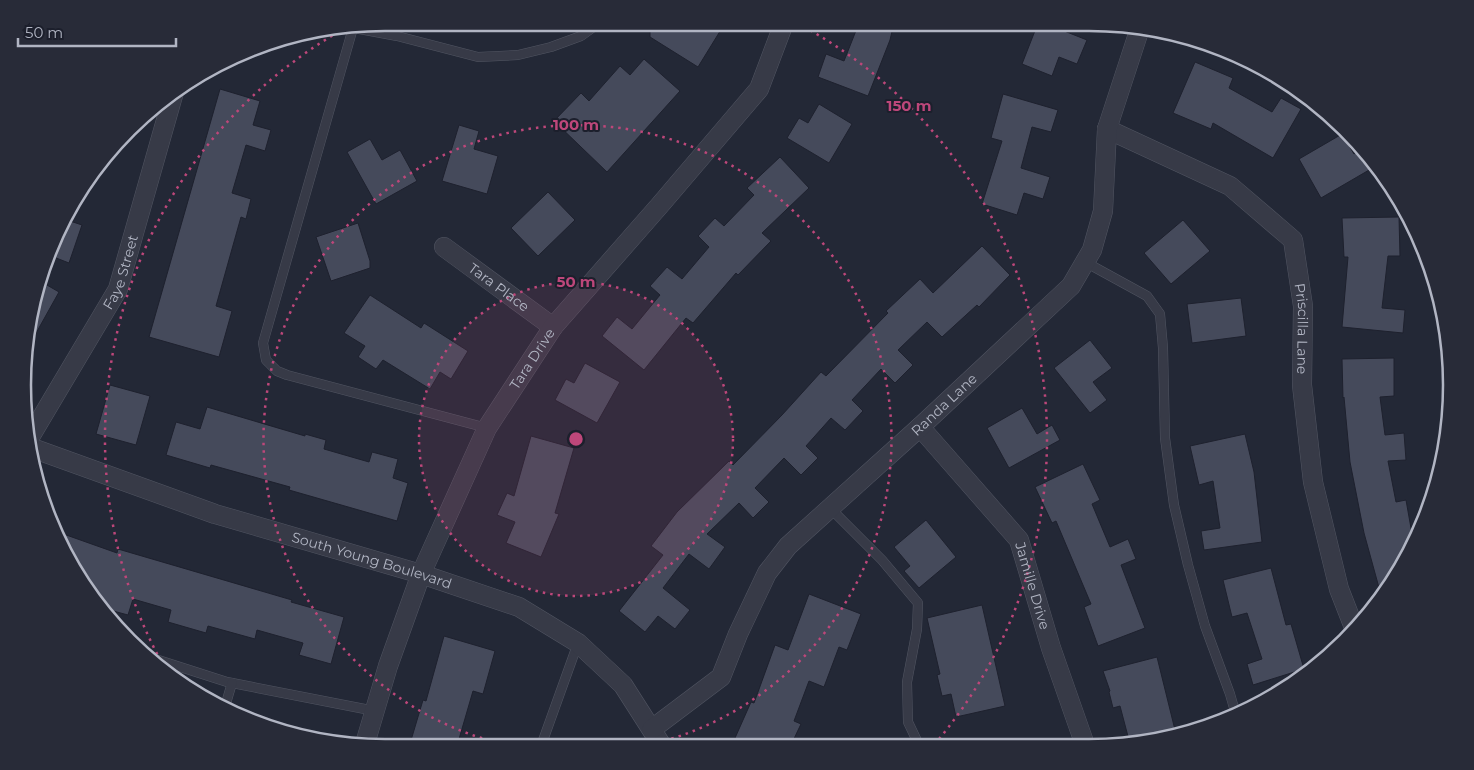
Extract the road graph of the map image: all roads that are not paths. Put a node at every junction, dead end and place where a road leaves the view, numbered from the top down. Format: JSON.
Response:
{"nodes":[{"id":1,"x":588,"y":31,"type":"edge"},
{"id":2,"x":781,"y":31,"type":"edge"},
{"id":3,"x":372,"y":32,"type":"edge"},
{"id":4,"x":352,"y":33,"type":"edge"},
{"id":5,"x":1138,"y":35,"type":"edge"},
{"id":6,"x":171,"y":103,"type":"edge"},
{"id":7,"x":1107,"y":129,"type":"junction"},
{"id":8,"x":444,"y":247,"type":"dead end"},
{"id":9,"x":1085,"y":262,"type":"junction"},
{"id":10,"x":553,"y":327,"type":"junction"},
{"id":11,"x":920,"y":427,"type":"junction"},
{"id":12,"x":487,"y":428,"type":"junction"},
{"id":13,"x":34,"y":430,"type":"edge"},
{"id":14,"x":37,"y":450,"type":"edge"},
{"id":15,"x":830,"y":508,"type":"junction"},
{"id":16,"x":421,"y":574,"type":"junction"},
{"id":17,"x":1354,"y":619,"type":"edge"},
{"id":18,"x":578,"y":643,"type":"junction"},
{"id":19,"x":165,"y":662,"type":"edge"},
{"id":20,"x":232,"y":683,"type":"junction"},
{"id":21,"x":227,"y":701,"type":"edge"},
{"id":22,"x":1234,"y":707,"type":"edge"},
{"id":23,"x":375,"y":711,"type":"junction"},
{"id":24,"x":652,"y":729,"type":"junction"},
{"id":25,"x":367,"y":738,"type":"edge"},
{"id":26,"x":544,"y":739,"type":"edge"},
{"id":27,"x":658,"y":739,"type":"edge"},
{"id":28,"x":916,"y":739,"type":"edge"},
{"id":29,"x":1084,"y":739,"type":"edge"}],
"edges":[{"from":1,"to":3,"type":"lane"},
{"from":2,"to":10,"type":"street","name":"Tara Drive"},
{"from":4,"to":12,"type":"lane"},
{"from":5,"to":7,"type":"street","name":"Randa Lane"},
{"from":6,"to":13,"type":"street","name":"Faye Street"},
{"from":7,"to":9,"type":"street","name":"Randa Lane"},
{"from":7,"to":17,"type":"street","name":"Priscilla Lane"},
{"from":8,"to":10,"type":"street","name":"Tara Place"},
{"from":9,"to":11,"type":"street","name":"Randa Lane"},
{"from":9,"to":22,"type":"lane"},
{"from":10,"to":12,"type":"street","name":"Tara Drive"},
{"from":11,"to":15,"type":"street","name":"Randa Lane"},
{"from":11,"to":29,"type":"street","name":"Jamille Drive"},
{"from":12,"to":16,"type":"street","name":"Tara Drive"},
{"from":14,"to":16,"type":"street","name":"South Young Boulevard"},
{"from":15,"to":24,"type":"street","name":"Randa Lane"},
{"from":15,"to":28,"type":"lane"},
{"from":16,"to":18,"type":"street","name":"South Young Boulevard"},
{"from":16,"to":23,"type":"street","name":"Tara Drive"},
{"from":18,"to":24,"type":"street","name":"South Young Boulevard"},
{"from":18,"to":26,"type":"lane"},
{"from":19,"to":20,"type":"lane"},
{"from":20,"to":21,"type":"lane"},
{"from":20,"to":23,"type":"lane"},
{"from":23,"to":25,"type":"street","name":"Tara Drive"},
{"from":24,"to":27,"type":"street","name":"South Young Boulevard"}]}
